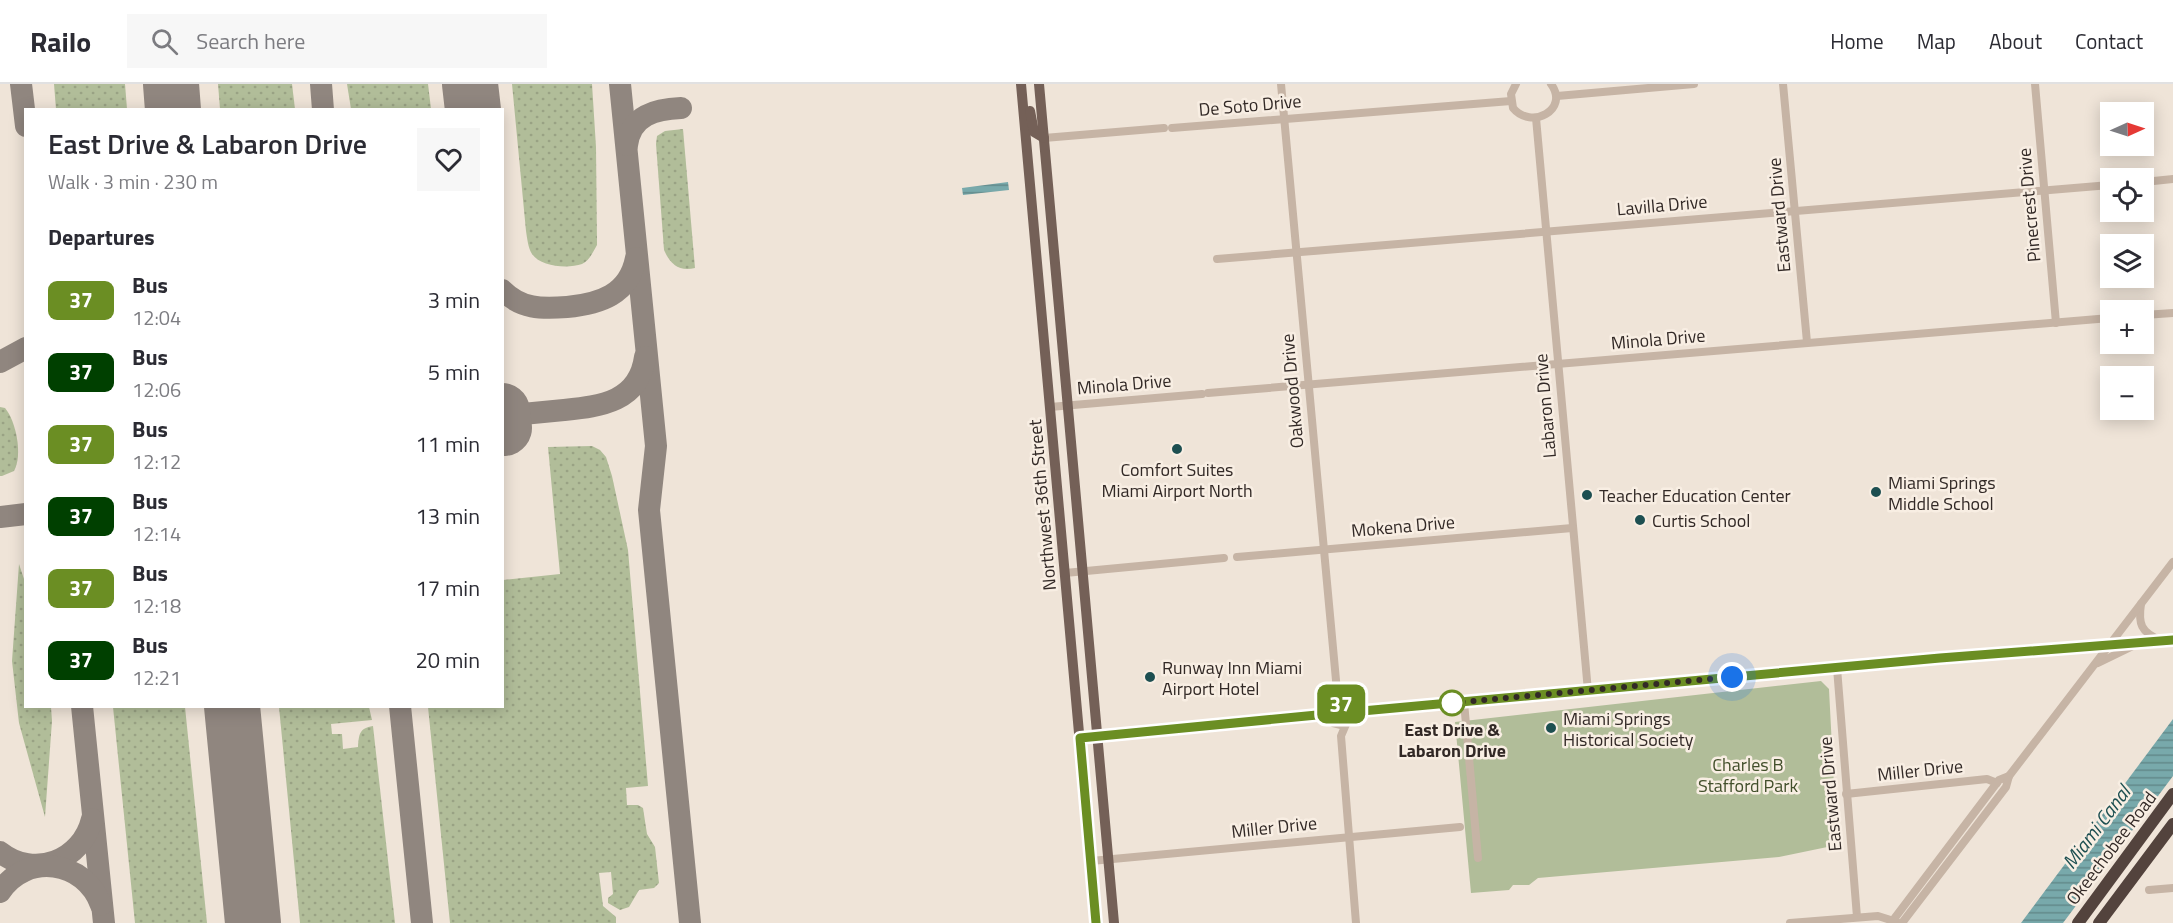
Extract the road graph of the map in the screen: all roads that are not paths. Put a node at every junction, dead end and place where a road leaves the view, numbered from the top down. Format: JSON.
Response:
{"nodes":[{"id":1,"x":1039,"y":84,"type":"edge"},
{"id":2,"x":1281,"y":84,"type":"edge"},
{"id":3,"x":1516,"y":84,"type":"edge"},
{"id":4,"x":1551,"y":84,"type":"edge"},
{"id":5,"x":1694,"y":84,"type":"edge"},
{"id":6,"x":1783,"y":84,"type":"edge"},
{"id":7,"x":2035,"y":84,"type":"edge"},
{"id":8,"x":1021,"y":88,"type":"edge"},
{"id":9,"x":1557,"y":96,"type":"junction"},
{"id":10,"x":1511,"y":100,"type":"junction"},
{"id":11,"x":1536,"y":118,"type":"junction"},
{"id":12,"x":1284,"y":119,"type":"junction"},
{"id":13,"x":1044,"y":138,"type":"junction"},
{"id":14,"x":2173,"y":179,"type":"edge"},
{"id":15,"x":2154,"y":181,"type":"edge"},
{"id":16,"x":2100,"y":185,"type":"edge"},
{"id":17,"x":2045,"y":190,"type":"junction"},
{"id":18,"x":1795,"y":211,"type":"junction"},
{"id":19,"x":1547,"y":232,"type":"junction"},
{"id":20,"x":1054,"y":244,"type":"junction"},
{"id":21,"x":1036,"y":246,"type":"junction"},
{"id":22,"x":1297,"y":253,"type":"junction"},
{"id":23,"x":1217,"y":259,"type":"dead end"},
{"id":24,"x":2173,"y":313,"type":"edge"},
{"id":25,"x":2154,"y":314,"type":"edge"},
{"id":26,"x":2100,"y":319,"type":"edge"},
{"id":27,"x":2056,"y":323,"type":"junction"},
{"id":28,"x":1807,"y":342,"type":"junction"},
{"id":29,"x":1558,"y":365,"type":"junction"},
{"id":30,"x":1308,"y":384,"type":"junction"},
{"id":31,"x":1068,"y":405,"type":"junction"},
{"id":32,"x":1050,"y":407,"type":"junction"},
{"id":33,"x":1572,"y":528,"type":"junction"},
{"id":34,"x":1324,"y":549,"type":"junction"},
{"id":35,"x":1237,"y":557,"type":"dead end"},
{"id":36,"x":1224,"y":558,"type":"dead end"},
{"id":37,"x":2173,"y":562,"type":"edge"},
{"id":38,"x":1083,"y":571,"type":"junction"},
{"id":39,"x":1065,"y":573,"type":"junction"},
{"id":40,"x":2141,"y":603,"type":"junction"},
{"id":41,"x":2173,"y":640,"type":"edge"},
{"id":42,"x":2162,"y":641,"type":"junction"},
{"id":43,"x":2141,"y":643,"type":"junction"},
{"id":44,"x":2110,"y":645,"type":"junction"},
{"id":45,"x":2093,"y":666,"type":"junction"},
{"id":46,"x":1837,"y":668,"type":"junction"},
{"id":47,"x":1588,"y":691,"type":"junction"},
{"id":48,"x":1337,"y":695,"type":"junction"},
{"id":49,"x":1464,"y":702,"type":"junction"},
{"id":50,"x":1345,"y":706,"type":"junction"},
{"id":51,"x":1332,"y":707,"type":"junction"},
{"id":52,"x":1362,"y":711,"type":"junction"},
{"id":53,"x":1317,"y":715,"type":"junction"},
{"id":54,"x":1348,"y":720,"type":"junction"},
{"id":55,"x":1333,"y":722,"type":"junction"},
{"id":56,"x":1098,"y":736,"type":"junction"},
{"id":57,"x":1341,"y":736,"type":"junction"},
{"id":58,"x":1080,"y":738,"type":"junction"},
{"id":59,"x":2009,"y":776,"type":"junction"},
{"id":60,"x":1997,"y":783,"type":"junction"},
{"id":61,"x":1846,"y":794,"type":"junction"},
{"id":62,"x":2173,"y":794,"type":"edge"},
{"id":63,"x":2173,"y":824,"type":"edge"},
{"id":64,"x":1460,"y":826,"type":"dead end"},
{"id":65,"x":1349,"y":836,"type":"junction"},
{"id":66,"x":1478,"y":858,"type":"dead end"},
{"id":67,"x":1109,"y":859,"type":"junction"},
{"id":68,"x":1091,"y":861,"type":"junction"},
{"id":69,"x":2116,"y":871,"type":"junction"},
{"id":70,"x":2173,"y":888,"type":"edge"},
{"id":71,"x":2149,"y":890,"type":"dead end"},
{"id":72,"x":1857,"y":917,"type":"junction"},
{"id":73,"x":2108,"y":918,"type":"edge"},
{"id":74,"x":1897,"y":922,"type":"edge"},
{"id":75,"x":1096,"y":923,"type":"edge"},
{"id":76,"x":1114,"y":923,"type":"edge"},
{"id":77,"x":1356,"y":923,"type":"edge"},
{"id":78,"x":1790,"y":923,"type":"edge"},
{"id":79,"x":2078,"y":923,"type":"edge"},
{"id":80,"x":2099,"y":923,"type":"edge"}],
"edges":[{"from":1,"to":13,"type":"main road","name":"Northwest 36th Street"},
{"from":2,"to":12,"type":"street","name":"Oakwood Drive"},
{"from":3,"to":10,"type":"street"},
{"from":4,"to":9,"type":"street"},
{"from":5,"to":9,"type":"street"},
{"from":6,"to":18,"type":"street","name":"Eastward Drive"},
{"from":7,"to":17,"type":"street","name":"Pinecrest Drive"},
{"from":8,"to":13,"type":"main road"},
{"from":8,"to":21,"type":"main road","name":"Northwest 36th Street"},
{"from":9,"to":11,"type":"street"},
{"from":10,"to":11,"type":"street"},
{"from":10,"to":12,"type":"street","name":"De Soto Drive"},
{"from":11,"to":19,"type":"street","name":"Labaron Drive"},
{"from":12,"to":13,"type":"street","name":"De Soto Drive"},
{"from":12,"to":22,"type":"street","name":"Oakwood Drive"},
{"from":13,"to":20,"type":"main road","name":"Northwest 36th Street"},
{"from":14,"to":15,"type":"street"},
{"from":16,"to":17,"type":"street","name":"Lavilla Drive"},
{"from":17,"to":18,"type":"street","name":"Lavilla Drive"},
{"from":17,"to":27,"type":"street","name":"Pinecrest Drive"},
{"from":18,"to":19,"type":"street","name":"Lavilla Drive"},
{"from":18,"to":28,"type":"street","name":"Eastward Drive"},
{"from":19,"to":22,"type":"street","name":"Lavilla Drive"},
{"from":19,"to":29,"type":"street","name":"Labaron Drive"},
{"from":20,"to":21,"type":"main road"},
{"from":20,"to":31,"type":"main road","name":"Northwest 36th Street"},
{"from":21,"to":32,"type":"main road","name":"Northwest 36th Street"},
{"from":22,"to":23,"type":"street","name":"Lavilla Drive"},
{"from":22,"to":30,"type":"street","name":"Oakwood Drive"},
{"from":24,"to":25,"type":"street"},
{"from":26,"to":27,"type":"street","name":"Minola Drive"},
{"from":27,"to":28,"type":"street","name":"Minola Drive"},
{"from":28,"to":29,"type":"street","name":"Minola Drive"},
{"from":29,"to":30,"type":"street","name":"Minola Drive"},
{"from":29,"to":33,"type":"street","name":"Labaron Drive"},
{"from":30,"to":31,"type":"street","name":"Minola Drive"},
{"from":30,"to":34,"type":"street","name":"Oakwood Drive"},
{"from":31,"to":32,"type":"street","name":"Minola Drive"},
{"from":31,"to":38,"type":"main road","name":"Northwest 36th Street"},
{"from":32,"to":39,"type":"main road","name":"Northwest 36th Street"},
{"from":33,"to":34,"type":"street","name":"Mokena Drive"},
{"from":33,"to":47,"type":"street","name":"Labaron Drive"},
{"from":34,"to":35,"type":"street","name":"Mokena Drive"},
{"from":34,"to":48,"type":"street","name":"Oakwood Drive"},
{"from":36,"to":38,"type":"street"},
{"from":37,"to":40,"type":"street"},
{"from":38,"to":39,"type":"street"},
{"from":38,"to":56,"type":"main road","name":"Northwest 36th Street"},
{"from":39,"to":58,"type":"main road","name":"Northwest 36th Street"},
{"from":40,"to":42,"type":"street"},
{"from":40,"to":44,"type":"street"},
{"from":41,"to":42,"type":"street"},
{"from":42,"to":43,"type":"street"},
{"from":43,"to":44,"type":"street"},
{"from":43,"to":45,"type":"street"},
{"from":44,"to":45,"type":"street"},
{"from":44,"to":46,"type":"street"},
{"from":45,"to":59,"type":"street"},
{"from":46,"to":47,"type":"street"},
{"from":46,"to":61,"type":"street","name":"Eastward Drive"},
{"from":47,"to":49,"type":"street"},
{"from":48,"to":50,"type":"street","name":"Oakwood Drive"},
{"from":48,"to":51,"type":"street","name":"Oakwood Drive"},
{"from":49,"to":52,"type":"street"},
{"from":49,"to":66,"type":"street"},
{"from":50,"to":51,"type":"street"},
{"from":50,"to":52,"type":"street"},
{"from":50,"to":54,"type":"street"},
{"from":51,"to":53,"type":"street"},
{"from":51,"to":55,"type":"street","name":"Oakwood Drive"},
{"from":52,"to":54,"type":"street"},
{"from":53,"to":55,"type":"street"},
{"from":53,"to":56,"type":"street"},
{"from":54,"to":55,"type":"street"},
{"from":54,"to":57,"type":"street"},
{"from":55,"to":57,"type":"street"},
{"from":56,"to":58,"type":"street"},
{"from":56,"to":67,"type":"main road","name":"Northwest 36th Street"},
{"from":57,"to":65,"type":"street"},
{"from":58,"to":68,"type":"main road","name":"Northwest 36th Street"},
{"from":59,"to":60,"type":"street"},
{"from":59,"to":74,"type":"street"},
{"from":60,"to":61,"type":"street","name":"Miller Drive"},
{"from":60,"to":74,"type":"street"},
{"from":61,"to":72,"type":"street","name":"Eastward Drive"},
{"from":62,"to":69,"type":"highway","name":"Okeechobee Road"},
{"from":63,"to":73,"type":"highway","name":"Okeechobee Road"},
{"from":64,"to":65,"type":"street","name":"Miller Drive"},
{"from":65,"to":67,"type":"street","name":"Miller Drive"},
{"from":65,"to":77,"type":"street"},
{"from":67,"to":68,"type":"street","name":"Miller Drive"},
{"from":67,"to":76,"type":"main road","name":"Northwest 36th Street"},
{"from":68,"to":75,"type":"main road","name":"Northwest 36th Street"},
{"from":69,"to":73,"type":"highway"},
{"from":69,"to":79,"type":"highway","name":"Okeechobee Road"},
{"from":70,"to":71,"type":"street"},
{"from":72,"to":74,"type":"street"},
{"from":72,"to":78,"type":"street"},
{"from":73,"to":80,"type":"highway","name":"Okeechobee Road"}]}
